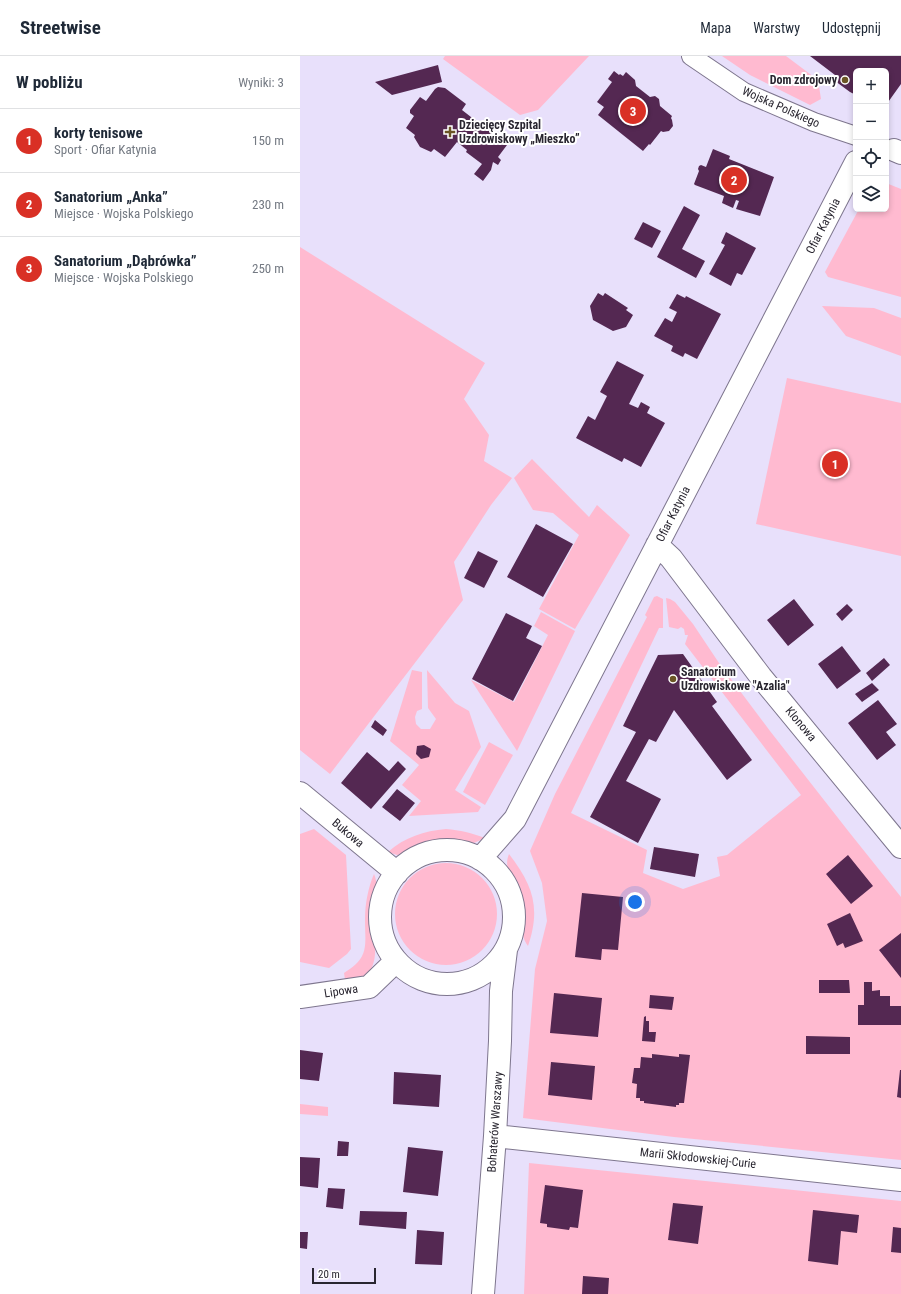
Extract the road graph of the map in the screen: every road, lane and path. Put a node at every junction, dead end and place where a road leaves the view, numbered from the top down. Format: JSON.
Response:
{"nodes":[{"id":1,"x":690,"y":56,"type":"edge"},
{"id":2,"x":853,"y":135,"type":"edge"},
{"id":3,"x":853,"y":168,"type":"edge"},
{"id":4,"x":656,"y":546,"type":"junction"},
{"id":5,"x":300,"y":793,"type":"edge"},
{"id":6,"x":892,"y":826,"type":"edge"},
{"id":7,"x":901,"y":847,"type":"edge"},
{"id":8,"x":480,"y":859,"type":"junction"},
{"id":9,"x":397,"y":873,"type":"junction"},
{"id":10,"x":506,"y":950,"type":"junction"},
{"id":11,"x":396,"y":961,"type":"junction"},
{"id":12,"x":300,"y":997,"type":"edge"},
{"id":13,"x":495,"y":1136,"type":"junction"},
{"id":14,"x":901,"y":1180,"type":"edge"},
{"id":15,"x":483,"y":1294,"type":"edge"}],
"edges":[{"from":1,"to":2,"type":"street","name":"Wojska Polskiego"},
{"from":3,"to":4,"type":"street","name":"Ofiar Katynia"},
{"from":4,"to":6,"type":"street","name":"Klonowa"},
{"from":4,"to":8,"type":"street","name":"Ofiar Katynia"},
{"from":5,"to":9,"type":"street","name":"Bukowa"},
{"from":6,"to":7,"type":"street","name":"Klonowa"},
{"from":8,"to":9,"type":"street"},
{"from":8,"to":10,"type":"street"},
{"from":9,"to":11,"type":"street"},
{"from":10,"to":11,"type":"street"},
{"from":10,"to":13,"type":"street","name":"Bohaterów Warszawy"},
{"from":11,"to":12,"type":"street","name":"Lipowa"},
{"from":13,"to":14,"type":"street","name":"Marii Skłodowskiej-Curie"},
{"from":13,"to":15,"type":"street","name":"Bohaterów Warszawy"}]}
